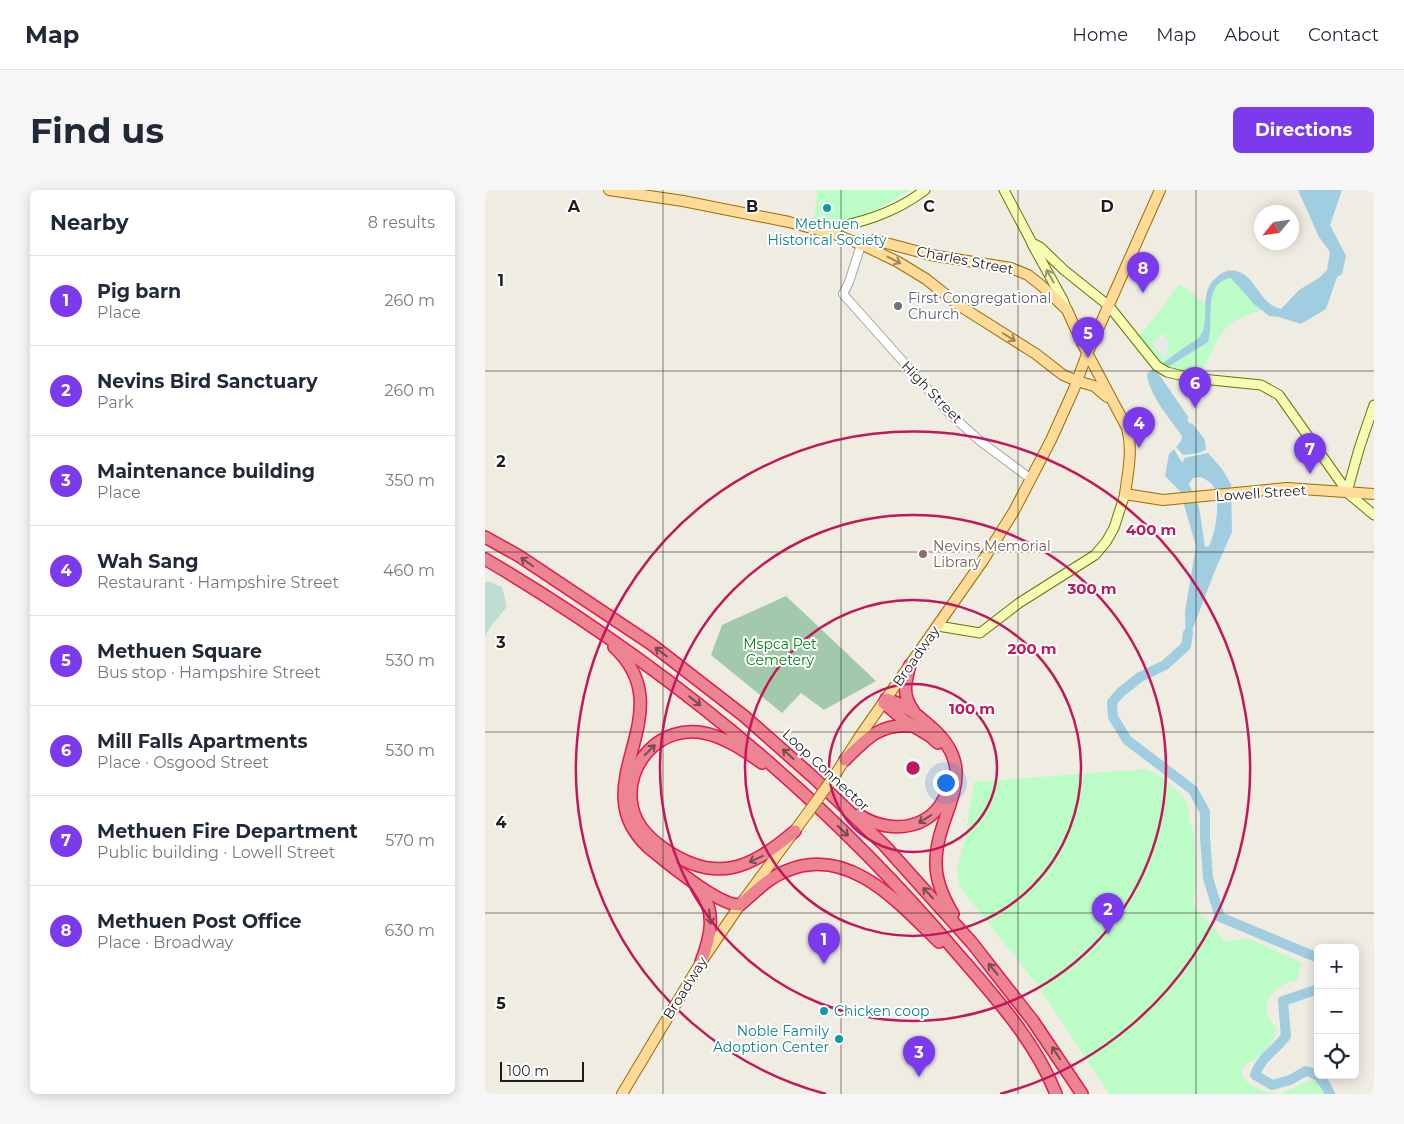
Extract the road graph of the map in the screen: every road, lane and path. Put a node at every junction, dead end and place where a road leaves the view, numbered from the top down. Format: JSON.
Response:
{"nodes":[{"id":1,"x":609,"y":190,"type":"edge"},
{"id":2,"x":925,"y":190,"type":"edge"},
{"id":3,"x":1003,"y":190,"type":"edge"},
{"id":4,"x":1160,"y":190,"type":"edge"},
{"id":5,"x":820,"y":230,"type":"junction"},
{"id":6,"x":1032,"y":243,"type":"junction"},
{"id":7,"x":861,"y":245,"type":"junction"},
{"id":8,"x":1109,"y":306,"type":"junction"},
{"id":9,"x":1067,"y":310,"type":"junction"},
{"id":10,"x":1095,"y":336,"type":"junction"},
{"id":11,"x":1079,"y":337,"type":"junction"},
{"id":12,"x":1087,"y":354,"type":"junction"},
{"id":13,"x":1078,"y":379,"type":"junction"},
{"id":14,"x":1103,"y":384,"type":"junction"},
{"id":15,"x":1113,"y":403,"type":"junction"},
{"id":16,"x":1374,"y":405,"type":"edge"},
{"id":17,"x":1127,"y":477,"type":"junction"},
{"id":18,"x":1031,"y":479,"type":"junction"},
{"id":19,"x":1347,"y":492,"type":"junction"},
{"id":20,"x":1125,"y":494,"type":"junction"},
{"id":21,"x":1374,"y":494,"type":"edge"},
{"id":22,"x":1148,"y":498,"type":"junction"},
{"id":23,"x":1374,"y":515,"type":"edge"},
{"id":24,"x":485,"y":537,"type":"edge"},
{"id":25,"x":485,"y":559,"type":"edge"},
{"id":26,"x":555,"y":602,"type":"junction"},
{"id":27,"x":938,"y":626,"type":"junction"},
{"id":28,"x":910,"y":665,"type":"junction"},
{"id":29,"x":885,"y":701,"type":"junction"},
{"id":30,"x":916,"y":714,"type":"junction"},
{"id":31,"x":912,"y":726,"type":"junction"},
{"id":32,"x":845,"y":760,"type":"junction"},
{"id":33,"x":813,"y":777,"type":"junction"},
{"id":34,"x":825,"y":814,"type":"junction"},
{"id":35,"x":795,"y":831,"type":"junction"},
{"id":36,"x":688,"y":877,"type":"junction"},
{"id":37,"x":740,"y":905,"type":"junction"},
{"id":38,"x":972,"y":943,"type":"junction"},
{"id":39,"x":701,"y":962,"type":"junction"},
{"id":40,"x":1003,"y":1008,"type":"junction"},
{"id":41,"x":622,"y":1094,"type":"edge"},
{"id":42,"x":1056,"y":1094,"type":"edge"},
{"id":43,"x":1082,"y":1094,"type":"edge"}],
"edges":[{"from":1,"to":5,"type":"main road"},
{"from":2,"to":5,"type":"main road"},
{"from":3,"to":6,"type":"main road"},
{"from":4,"to":8,"type":"main road","name":"Broadway"},
{"from":5,"to":7,"type":"main road"},
{"from":6,"to":8,"type":"main road"},
{"from":9,"to":6,"type":"main road","one_way":true},
{"from":7,"to":9,"type":"main road","name":"Charles Street"},
{"from":7,"to":13,"type":"main road","one_way":true},
{"from":7,"to":18,"type":"street","name":"High Street"},
{"from":8,"to":10,"type":"main road","name":"Broadway"},
{"from":8,"to":19,"type":"main road"},
{"from":9,"to":11,"type":"main road","name":"Charles Street"},
{"from":10,"to":11,"type":"main road"},
{"from":10,"to":12,"type":"main road","name":"Broadway"},
{"from":11,"to":12,"type":"main road","name":"Charles Street"},
{"from":12,"to":13,"type":"main road","name":"Broadway"},
{"from":12,"to":14,"type":"main road","name":"Charles Street"},
{"from":13,"to":14,"type":"main road"},
{"from":13,"to":15,"type":"main road"},
{"from":13,"to":18,"type":"main road","name":"Broadway"},
{"from":14,"to":15,"type":"main road","name":"Charles Street"},
{"from":15,"to":17,"type":"main road","name":"Charles Street"},
{"from":16,"to":19,"type":"main road"},
{"from":17,"to":20,"type":"main road","name":"Charles Street"},
{"from":17,"to":22,"type":"main road"},
{"from":18,"to":27,"type":"main road","name":"Broadway"},
{"from":19,"to":21,"type":"main road","name":"Lowell Street"},
{"from":19,"to":22,"type":"main road","name":"Lowell Street"},
{"from":19,"to":23,"type":"main road"},
{"from":20,"to":22,"type":"main road","name":"Lowell Street"},
{"from":20,"to":27,"type":"main road"},
{"from":33,"to":24,"type":"highway","name":"Loop Connector","one_way":true},
{"from":25,"to":26,"type":"highway"},
{"from":26,"to":34,"type":"highway","one_way":true},
{"from":26,"to":36,"type":"highway"},
{"from":27,"to":28,"type":"main road","name":"Broadway"},
{"from":28,"to":29,"type":"main road","name":"Broadway"},
{"from":28,"to":30,"type":"highway"},
{"from":29,"to":30,"type":"highway"},
{"from":29,"to":31,"type":"highway"},
{"from":29,"to":32,"type":"main road","name":"Broadway"},
{"from":30,"to":38,"type":"highway"},
{"from":31,"to":32,"type":"highway"},
{"from":31,"to":33,"type":"highway","one_way":true},
{"from":32,"to":35,"type":"main road","name":"Broadway","bridge":true},
{"from":38,"to":33,"type":"highway","name":"Loop Connector","one_way":true},
{"from":35,"to":34,"type":"highway","one_way":true},
{"from":34,"to":40,"type":"highway","one_way":true},
{"from":35,"to":37,"type":"main road","name":"Broadway"},
{"from":36,"to":37,"type":"highway"},
{"from":36,"to":39,"type":"highway","one_way":true},
{"from":37,"to":39,"type":"main road","name":"Broadway"},
{"from":37,"to":40,"type":"highway"},
{"from":43,"to":38,"type":"highway","name":"Loop Connector","one_way":true},
{"from":39,"to":41,"type":"main road","name":"Broadway"},
{"from":40,"to":42,"type":"highway"}]}
